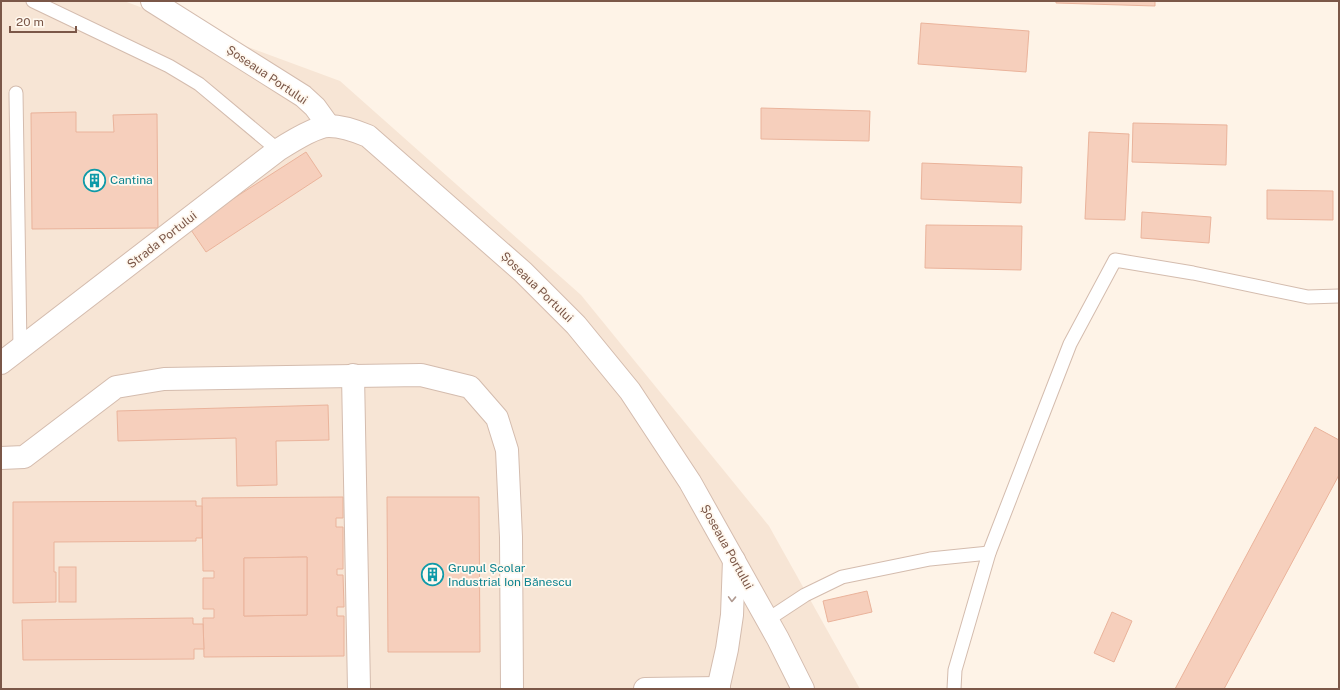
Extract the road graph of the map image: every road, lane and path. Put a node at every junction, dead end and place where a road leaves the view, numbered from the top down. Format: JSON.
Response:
{"nodes":[{"id":1,"x":33,"y":1,"type":"edge"},
{"id":2,"x":152,"y":1,"type":"edge"},
{"id":3,"x":16,"y":93,"type":"dead end"},
{"id":4,"x":328,"y":126,"type":"junction"},
{"id":5,"x":278,"y":150,"type":"junction"},
{"id":6,"x":1339,"y":296,"type":"edge"},
{"id":7,"x":20,"y":348,"type":"junction"},
{"id":8,"x":1,"y":362,"type":"edge"},
{"id":9,"x":353,"y":375,"type":"junction"},
{"id":10,"x":1,"y":458,"type":"edge"},
{"id":11,"x":989,"y":553,"type":"junction"},
{"id":12,"x":734,"y":560,"type":"junction"},
{"id":13,"x":767,"y":620,"type":"junction"},
{"id":14,"x":718,"y":688,"type":"edge"},
{"id":15,"x":359,"y":689,"type":"edge"},
{"id":16,"x":512,"y":689,"type":"edge"},
{"id":17,"x":644,"y":689,"type":"edge"},
{"id":18,"x":803,"y":689,"type":"edge"},
{"id":19,"x":954,"y":689,"type":"edge"}],
"edges":[{"from":1,"to":5,"type":"lane"},
{"from":2,"to":4,"type":"street","name":"Șoseaua Portului"},
{"from":3,"to":7,"type":"lane"},
{"from":4,"to":5,"type":"street","name":"Strada Portului"},
{"from":4,"to":12,"type":"street","name":"Șoseaua Portului"},
{"from":5,"to":7,"type":"street","name":"Strada Portului"},
{"from":6,"to":11,"type":"lane"},
{"from":7,"to":8,"type":"street","name":"Strada Portului"},
{"from":9,"to":10,"type":"street"},
{"from":9,"to":15,"type":"street"},
{"from":9,"to":16,"type":"street"},
{"from":11,"to":13,"type":"lane"},
{"from":11,"to":19,"type":"lane"},
{"from":12,"to":13,"type":"street","name":"Șoseaua Portului"},
{"from":12,"to":14,"type":"street","one_way":true},
{"from":13,"to":18,"type":"street","name":"Șoseaua Portului"},
{"from":14,"to":17,"type":"street"}]}
